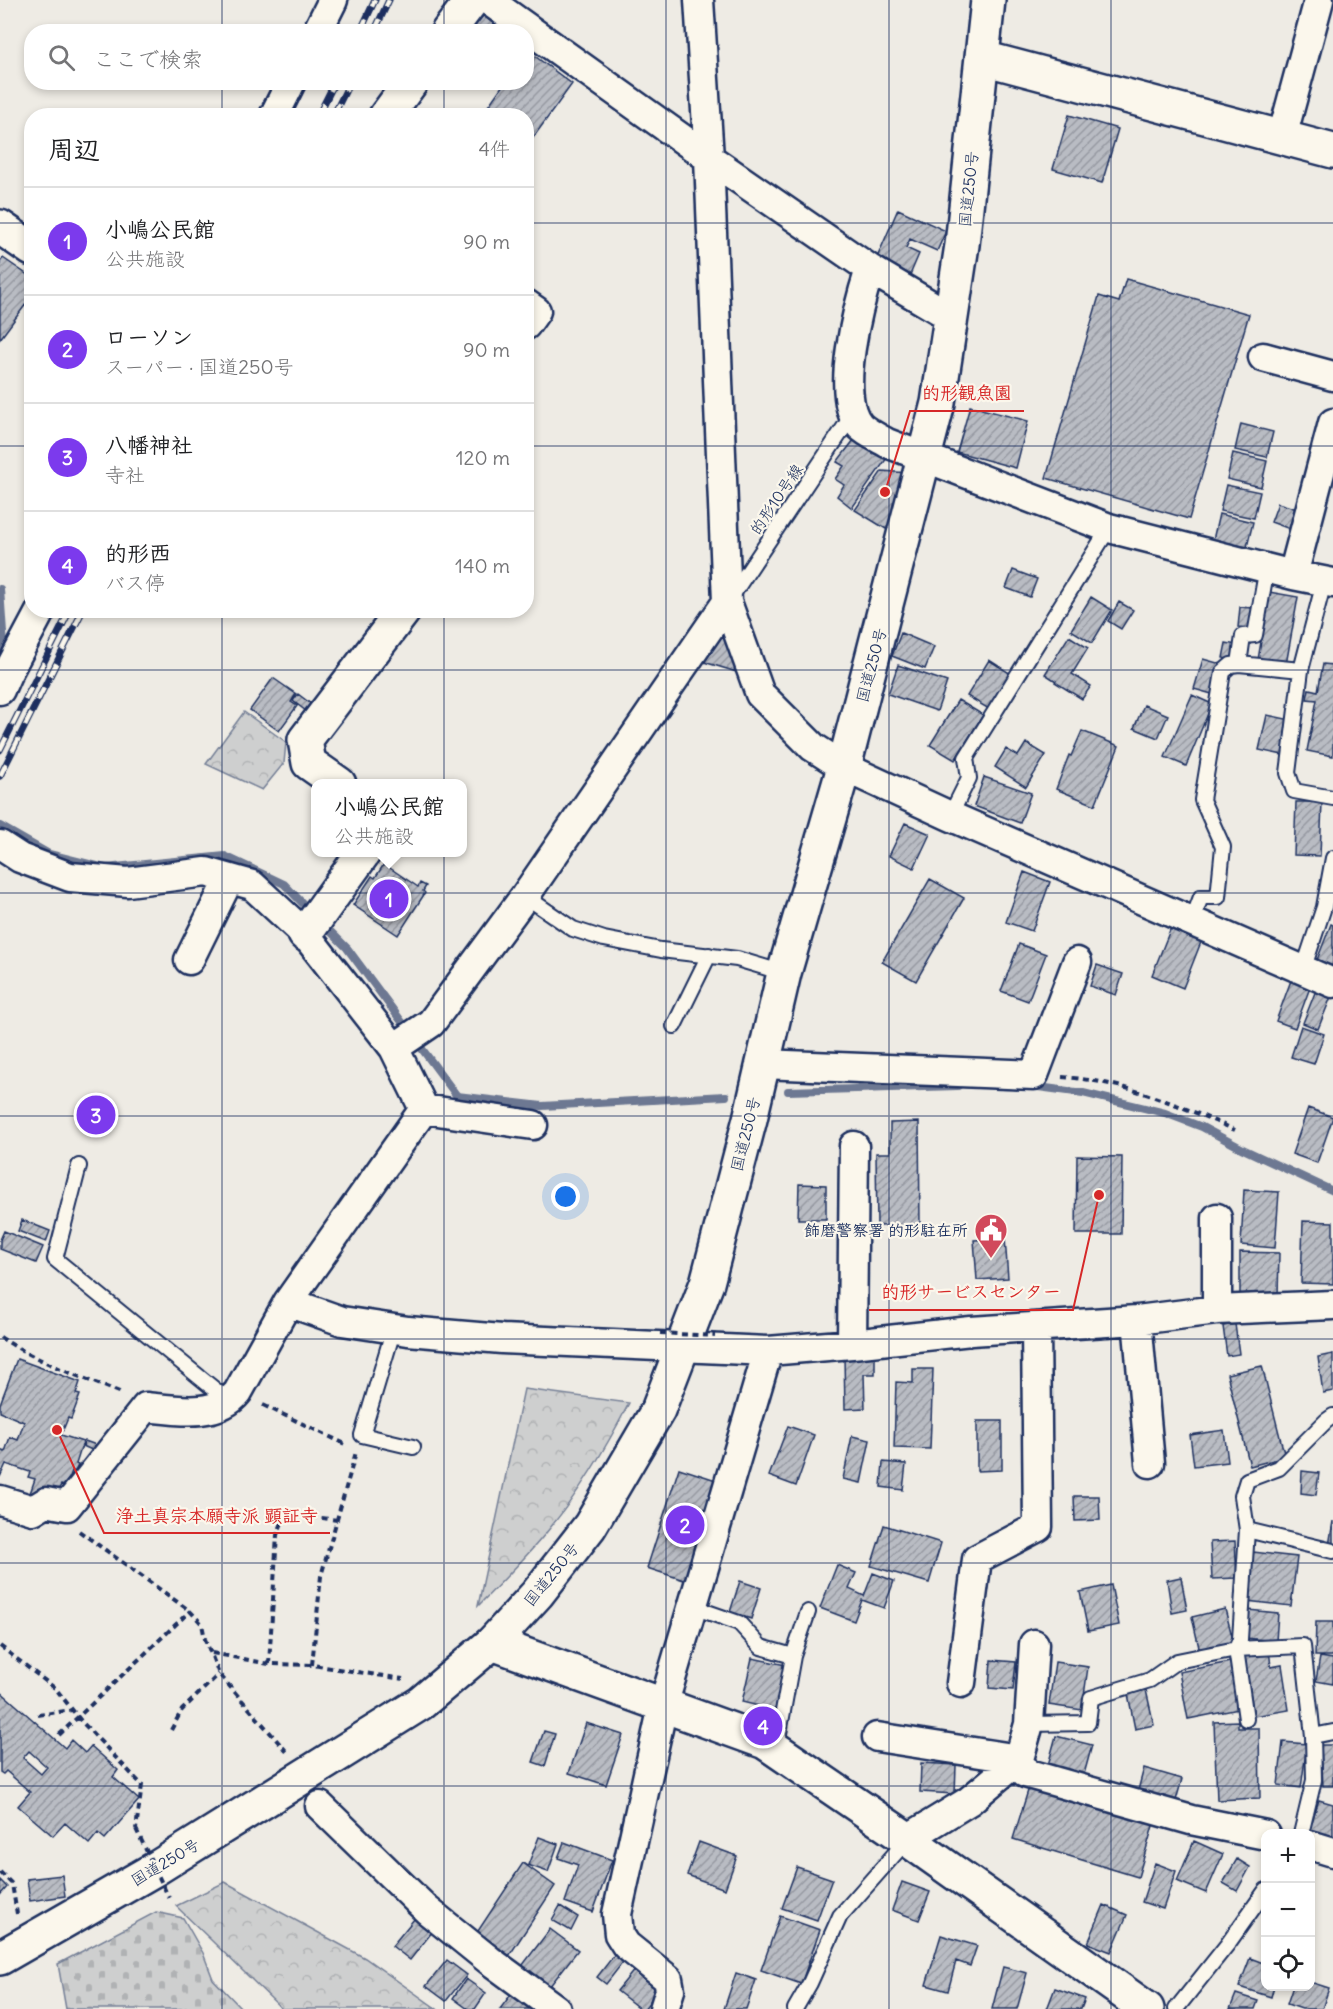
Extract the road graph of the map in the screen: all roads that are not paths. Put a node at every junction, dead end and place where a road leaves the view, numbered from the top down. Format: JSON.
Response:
{"nodes":[{"id":1,"x":333,"y":0,"type":"edge"},
{"id":2,"x":472,"y":0,"type":"edge"},
{"id":3,"x":488,"y":0,"type":"edge"},
{"id":4,"x":699,"y":0,"type":"edge"},
{"id":5,"x":988,"y":0,"type":"edge"},
{"id":6,"x":1319,"y":0,"type":"edge"},
{"id":7,"x":321,"y":24,"type":"edge"},
{"id":8,"x":454,"y":24,"type":"edge"},
{"id":9,"x":522,"y":24,"type":"edge"},
{"id":10,"x":534,"y":33,"type":"edge"},
{"id":11,"x":983,"y":58,"type":"junction"},
{"id":12,"x":287,"y":90,"type":"edge"},
{"id":13,"x":406,"y":90,"type":"edge"},
{"id":14,"x":278,"y":108,"type":"edge"},
{"id":15,"x":395,"y":108,"type":"edge"},
{"id":16,"x":1282,"y":137,"type":"junction"},
{"id":17,"x":1333,"y":151,"type":"edge"},
{"id":18,"x":709,"y":158,"type":"junction"},
{"id":19,"x":0,"y":227,"type":"edge"},
{"id":20,"x":24,"y":244,"type":"edge"},
{"id":21,"x":870,"y":270,"type":"junction"},
{"id":22,"x":951,"y":317,"type":"junction"},
{"id":23,"x":1263,"y":357,"type":"dead end"},
{"id":24,"x":1333,"y":376,"type":"edge"},
{"id":25,"x":853,"y":414,"type":"junction"},
{"id":26,"x":1333,"y":423,"type":"edge"},
{"id":27,"x":925,"y":458,"type":"junction"},
{"id":28,"x":1329,"y":458,"type":"edge"},
{"id":29,"x":1108,"y":528,"type":"junction"},
{"id":30,"x":1280,"y":571,"type":"junction"},
{"id":31,"x":1328,"y":583,"type":"edge"},
{"id":32,"x":727,"y":602,"type":"junction"},
{"id":33,"x":36,"y":618,"type":"edge"},
{"id":34,"x":398,"y":618,"type":"edge"},
{"id":35,"x":1239,"y":664,"type":"junction"},
{"id":36,"x":1301,"y":670,"type":"junction"},
{"id":37,"x":3,"y":678,"type":"edge"},
{"id":38,"x":844,"y":768,"type":"junction"},
{"id":39,"x":333,"y":779,"type":"edge"},
{"id":40,"x":1333,"y":798,"type":"edge"},
{"id":41,"x":950,"y":816,"type":"junction"},
{"id":42,"x":0,"y":845,"type":"edge"},
{"id":43,"x":360,"y":857,"type":"edge"},
{"id":44,"x":1333,"y":858,"type":"edge"},
{"id":45,"x":229,"y":879,"type":"junction"},
{"id":46,"x":525,"y":896,"type":"junction"},
{"id":47,"x":1192,"y":921,"type":"junction"},
{"id":48,"x":313,"y":923,"type":"junction"},
{"id":49,"x":709,"y":955,"type":"junction"},
{"id":50,"x":189,"y":960,"type":"dead end"},
{"id":51,"x":1077,"y":962,"type":"dead end"},
{"id":52,"x":1303,"y":970,"type":"junction"},
{"id":53,"x":784,"y":973,"type":"junction"},
{"id":54,"x":1333,"y":983,"type":"edge"},
{"id":55,"x":674,"y":1026,"type":"dead end"},
{"id":56,"x":406,"y":1040,"type":"junction"},
{"id":57,"x":762,"y":1064,"type":"junction"},
{"id":58,"x":424,"y":1109,"type":"junction"},
{"id":59,"x":532,"y":1125,"type":"dead end"},
{"id":60,"x":854,"y":1146,"type":"dead end"},
{"id":61,"x":79,"y":1166,"type":"dead end"},
{"id":62,"x":1217,"y":1218,"type":"dead end"},
{"id":63,"x":288,"y":1302,"type":"junction"},
{"id":64,"x":1333,"y":1305,"type":"edge"},
{"id":65,"x":1217,"y":1310,"type":"junction"},
{"id":66,"x":1137,"y":1320,"type":"junction"},
{"id":67,"x":1036,"y":1327,"type":"junction"},
{"id":68,"x":394,"y":1328,"type":"junction"},
{"id":69,"x":672,"y":1340,"type":"junction"},
{"id":70,"x":852,"y":1344,"type":"junction"},
{"id":71,"x":768,"y":1351,"type":"junction"},
{"id":72,"x":234,"y":1398,"type":"junction"},
{"id":73,"x":1333,"y":1416,"type":"edge"},
{"id":74,"x":413,"y":1447,"type":"dead end"},
{"id":75,"x":1150,"y":1462,"type":"dead end"},
{"id":76,"x":0,"y":1500,"type":"edge"},
{"id":77,"x":1247,"y":1530,"type":"junction"},
{"id":78,"x":1333,"y":1551,"type":"edge"},
{"id":79,"x":693,"y":1607,"type":"junction"},
{"id":80,"x":808,"y":1612,"type":"dead end"},
{"id":81,"x":492,"y":1643,"type":"junction"},
{"id":82,"x":1034,"y":1644,"type":"dead end"},
{"id":83,"x":1236,"y":1648,"type":"junction"},
{"id":84,"x":793,"y":1656,"type":"junction"},
{"id":85,"x":961,"y":1683,"type":"dead end"},
{"id":86,"x":663,"y":1706,"type":"junction"},
{"id":87,"x":1246,"y":1719,"type":"dead end"},
{"id":88,"x":1029,"y":1724,"type":"junction"},
{"id":89,"x":1333,"y":1732,"type":"edge"},
{"id":90,"x":1313,"y":1736,"type":"junction"},
{"id":91,"x":877,"y":1737,"type":"dead end"},
{"id":92,"x":776,"y":1750,"type":"junction"},
{"id":93,"x":1019,"y":1759,"type":"junction"},
{"id":94,"x":320,"y":1806,"type":"dead end"},
{"id":95,"x":1302,"y":1829,"type":"edge"},
{"id":96,"x":1261,"y":1834,"type":"edge"},
{"id":97,"x":907,"y":1839,"type":"junction"},
{"id":98,"x":1315,"y":1846,"type":"edge"},
{"id":99,"x":1333,"y":1852,"type":"edge"},
{"id":100,"x":1261,"y":1897,"type":"edge"},
{"id":101,"x":11,"y":1952,"type":"edge"},
{"id":102,"x":556,"y":2009,"type":"edge"},
{"id":103,"x":664,"y":2009,"type":"edge"},
{"id":104,"x":795,"y":2009,"type":"edge"},
{"id":105,"x":1147,"y":2009,"type":"edge"},
{"id":106,"x":1176,"y":2009,"type":"edge"}],
"edges":[{"from":1,"to":7,"type":"street"},
{"from":2,"to":8,"type":"main road"},
{"from":3,"to":9,"type":"street"},
{"from":4,"to":18,"type":"street"},
{"from":5,"to":11,"type":"main road","name":"国道250号"},
{"from":6,"to":16,"type":"street"},
{"from":10,"to":18,"type":"street"},
{"from":11,"to":16,"type":"main road"},
{"from":11,"to":22,"type":"main road","name":"国道250号"},
{"from":12,"to":14,"type":"street"},
{"from":13,"to":15,"type":"main road"},
{"from":16,"to":17,"type":"main road"},
{"from":18,"to":21,"type":"street"},
{"from":18,"to":32,"type":"street"},
{"from":19,"to":20,"type":"main road"},
{"from":21,"to":22,"type":"street"},
{"from":21,"to":25,"type":"street"},
{"from":22,"to":27,"type":"main road","name":"国道250号"},
{"from":23,"to":24,"type":"street"},
{"from":25,"to":27,"type":"street"},
{"from":25,"to":32,"type":"lane","name":"的形10号線"},
{"from":26,"to":28,"type":"street"},
{"from":27,"to":29,"type":"street"},
{"from":27,"to":38,"type":"main road","name":"国道250号"},
{"from":28,"to":30,"type":"street"},
{"from":29,"to":30,"type":"street"},
{"from":29,"to":41,"type":"lane"},
{"from":30,"to":31,"type":"street"},
{"from":30,"to":35,"type":"lane"},
{"from":31,"to":36,"type":"lane"},
{"from":32,"to":38,"type":"street"},
{"from":32,"to":46,"type":"street"},
{"from":33,"to":37,"type":"street"},
{"from":34,"to":39,"type":"main road"},
{"from":35,"to":36,"type":"lane"},
{"from":35,"to":47,"type":"lane"},
{"from":36,"to":40,"type":"lane"},
{"from":38,"to":41,"type":"street"},
{"from":38,"to":53,"type":"main road","name":"国道250号"},
{"from":41,"to":47,"type":"street"},
{"from":42,"to":45,"type":"street"},
{"from":43,"to":48,"type":"main road"},
{"from":44,"to":52,"type":"lane"},
{"from":45,"to":48,"type":"street"},
{"from":45,"to":50,"type":"street"},
{"from":46,"to":49,"type":"lane"},
{"from":46,"to":56,"type":"street"},
{"from":47,"to":52,"type":"street"},
{"from":48,"to":56,"type":"street"},
{"from":49,"to":53,"type":"lane"},
{"from":49,"to":55,"type":"lane"},
{"from":51,"to":57,"type":"street"},
{"from":52,"to":54,"type":"street"},
{"from":53,"to":57,"type":"main road","name":"国道250号"},
{"from":56,"to":58,"type":"street"},
{"from":57,"to":69,"type":"main road","name":"国道250号"},
{"from":58,"to":59,"type":"street"},
{"from":58,"to":63,"type":"street"},
{"from":60,"to":70,"type":"street"},
{"from":61,"to":72,"type":"lane"},
{"from":62,"to":65,"type":"street"},
{"from":63,"to":68,"type":"street"},
{"from":63,"to":72,"type":"street"},
{"from":64,"to":65,"type":"street"},
{"from":65,"to":66,"type":"street"},
{"from":66,"to":67,"type":"street"},
{"from":66,"to":75,"type":"street"},
{"from":67,"to":70,"type":"street"},
{"from":67,"to":85,"type":"street"},
{"from":68,"to":69,"type":"street"},
{"from":68,"to":74,"type":"lane"},
{"from":69,"to":71,"type":"street"},
{"from":69,"to":81,"type":"main road","name":"国道250号"},
{"from":70,"to":71,"type":"street"},
{"from":71,"to":79,"type":"street"},
{"from":72,"to":76,"type":"street"},
{"from":73,"to":77,"type":"lane"},
{"from":77,"to":78,"type":"lane"},
{"from":77,"to":83,"type":"lane"},
{"from":79,"to":84,"type":"lane"},
{"from":79,"to":86,"type":"street"},
{"from":80,"to":84,"type":"lane"},
{"from":81,"to":86,"type":"main road"},
{"from":81,"to":101,"type":"main road","name":"国道250号"},
{"from":82,"to":88,"type":"street"},
{"from":83,"to":87,"type":"lane"},
{"from":83,"to":88,"type":"lane"},
{"from":83,"to":90,"type":"lane"},
{"from":84,"to":92,"type":"lane"},
{"from":86,"to":92,"type":"main road"},
{"from":86,"to":103,"type":"street"},
{"from":88,"to":93,"type":"street"},
{"from":89,"to":90,"type":"lane"},
{"from":90,"to":95,"type":"lane"},
{"from":91,"to":93,"type":"street"},
{"from":92,"to":97,"type":"main road"},
{"from":93,"to":96,"type":"street"},
{"from":93,"to":97,"type":"street"},
{"from":94,"to":102,"type":"street"},
{"from":97,"to":104,"type":"lane"},
{"from":97,"to":105,"type":"main road"},
{"from":98,"to":99,"type":"street"},
{"from":100,"to":106,"type":"lane"}]}
